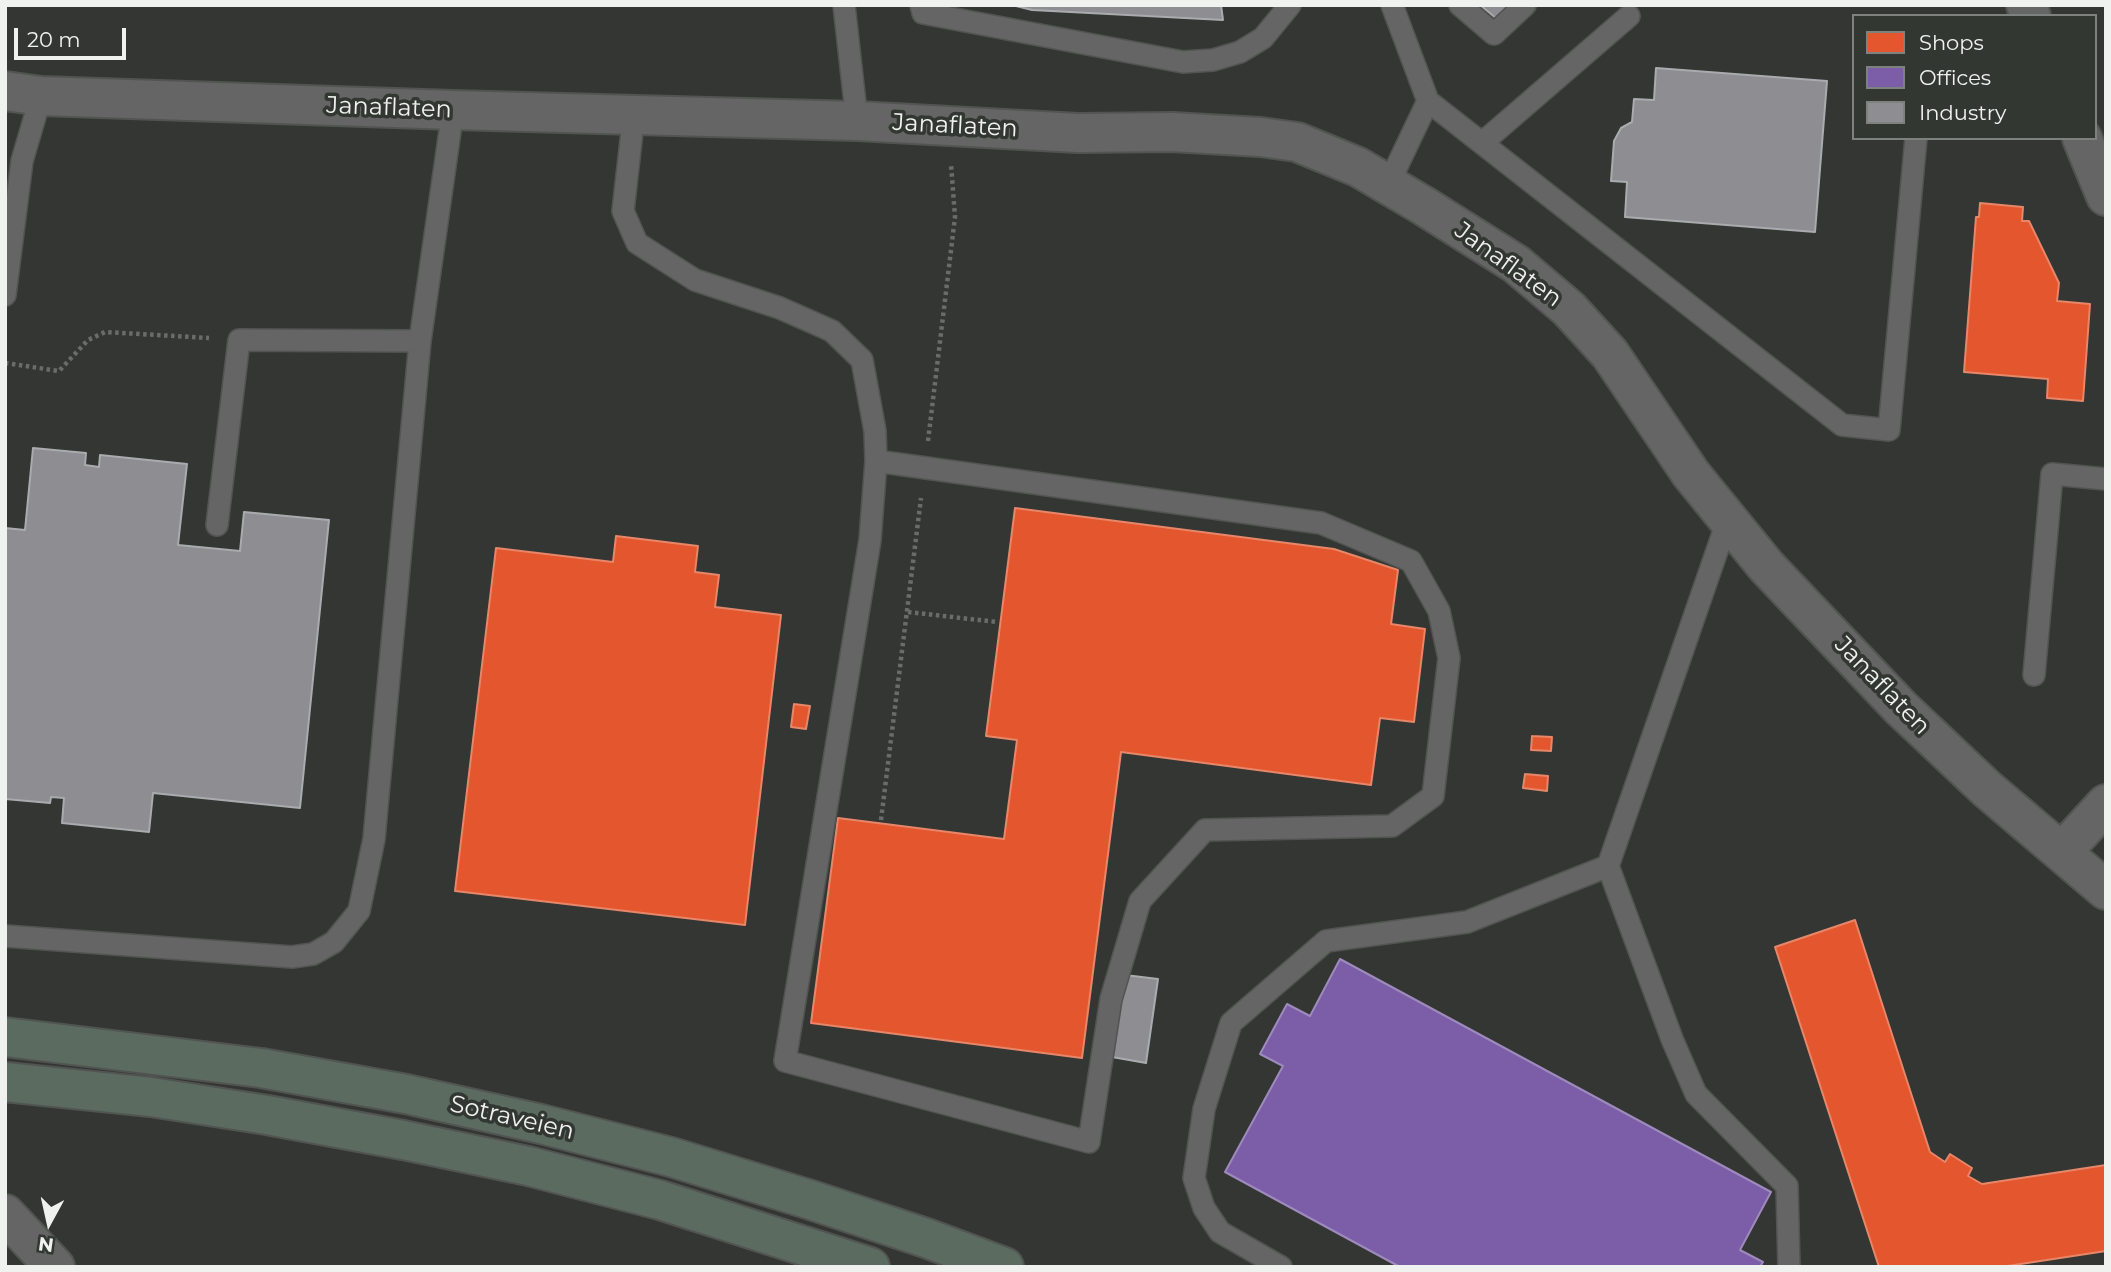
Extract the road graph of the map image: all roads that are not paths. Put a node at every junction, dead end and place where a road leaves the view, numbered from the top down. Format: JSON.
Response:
{"nodes":[{"id":1,"x":844,"y":5,"type":"edge"},
{"id":2,"x":921,"y":5,"type":"edge"},
{"id":3,"x":1290,"y":5,"type":"edge"},
{"id":4,"x":1392,"y":5,"type":"edge"},
{"id":5,"x":1460,"y":5,"type":"edge"},
{"id":6,"x":1525,"y":5,"type":"edge"},
{"id":7,"x":1629,"y":16,"type":"dead end"},
{"id":8,"x":23,"y":94,"type":"edge"},
{"id":9,"x":1428,"y":101,"type":"junction"},
{"id":10,"x":453,"y":110,"type":"junction"},
{"id":11,"x":634,"y":114,"type":"junction"},
{"id":12,"x":857,"y":121,"type":"junction"},
{"id":13,"x":1916,"y":140,"type":"edge"},
{"id":14,"x":2083,"y":140,"type":"edge"},
{"id":15,"x":1482,"y":143,"type":"junction"},
{"id":16,"x":14,"y":160,"type":"edge"},
{"id":17,"x":1388,"y":185,"type":"junction"},
{"id":18,"x":2106,"y":196,"type":"edge"},
{"id":19,"x":5,"y":295,"type":"edge"},
{"id":20,"x":420,"y":341,"type":"junction"},
{"id":21,"x":876,"y":461,"type":"junction"},
{"id":22,"x":2106,"y":479,"type":"edge"},
{"id":23,"x":1728,"y":519,"type":"junction"},
{"id":24,"x":217,"y":525,"type":"dead end"},
{"id":25,"x":2034,"y":676,"type":"dead end"},
{"id":26,"x":2106,"y":804,"type":"edge"},
{"id":27,"x":2062,"y":852,"type":"junction"},
{"id":28,"x":1608,"y":866,"type":"junction"},
{"id":29,"x":2106,"y":890,"type":"edge"},
{"id":30,"x":5,"y":936,"type":"edge"},
{"id":31,"x":5,"y":1037,"type":"edge"},
{"id":32,"x":5,"y":1082,"type":"edge"},
{"id":33,"x":5,"y":1214,"type":"edge"},
{"id":34,"x":55,"y":1267,"type":"edge"},
{"id":35,"x":870,"y":1267,"type":"edge"},
{"id":36,"x":1004,"y":1267,"type":"edge"},
{"id":37,"x":1281,"y":1267,"type":"edge"},
{"id":38,"x":1789,"y":1267,"type":"edge"}],
"edges":[{"from":1,"to":12,"type":"lane","name":"Janaflaten"},
{"from":2,"to":3,"type":"lane"},
{"from":4,"to":9,"type":"lane"},
{"from":5,"to":6,"type":"lane"},
{"from":7,"to":15,"type":"lane"},
{"from":8,"to":10,"type":"street","name":"Janaflaten"},
{"from":8,"to":16,"type":"lane"},
{"from":9,"to":15,"type":"lane"},
{"from":9,"to":17,"type":"lane"},
{"from":10,"to":11,"type":"street","name":"Janaflaten"},
{"from":10,"to":20,"type":"lane"},
{"from":11,"to":12,"type":"street","name":"Janaflaten"},
{"from":11,"to":21,"type":"lane"},
{"from":12,"to":17,"type":"street","name":"Janaflaten"},
{"from":13,"to":15,"type":"lane"},
{"from":14,"to":18,"type":"street"},
{"from":16,"to":19,"type":"lane"},
{"from":17,"to":23,"type":"street","name":"Janaflaten"},
{"from":20,"to":24,"type":"lane"},
{"from":20,"to":30,"type":"lane"},
{"from":21,"to":21,"type":"lane"},
{"from":22,"to":25,"type":"lane"},
{"from":23,"to":27,"type":"street","name":"Janaflaten"},
{"from":23,"to":28,"type":"lane"},
{"from":26,"to":27,"type":"street"},
{"from":27,"to":29,"type":"street","name":"Janaflaten"},
{"from":28,"to":37,"type":"lane"},
{"from":28,"to":38,"type":"lane"},
{"from":31,"to":36,"type":"highway","name":"Sotraveien"},
{"from":32,"to":35,"type":"highway","name":"Sotraveien"},
{"from":33,"to":34,"type":"street"}]}
